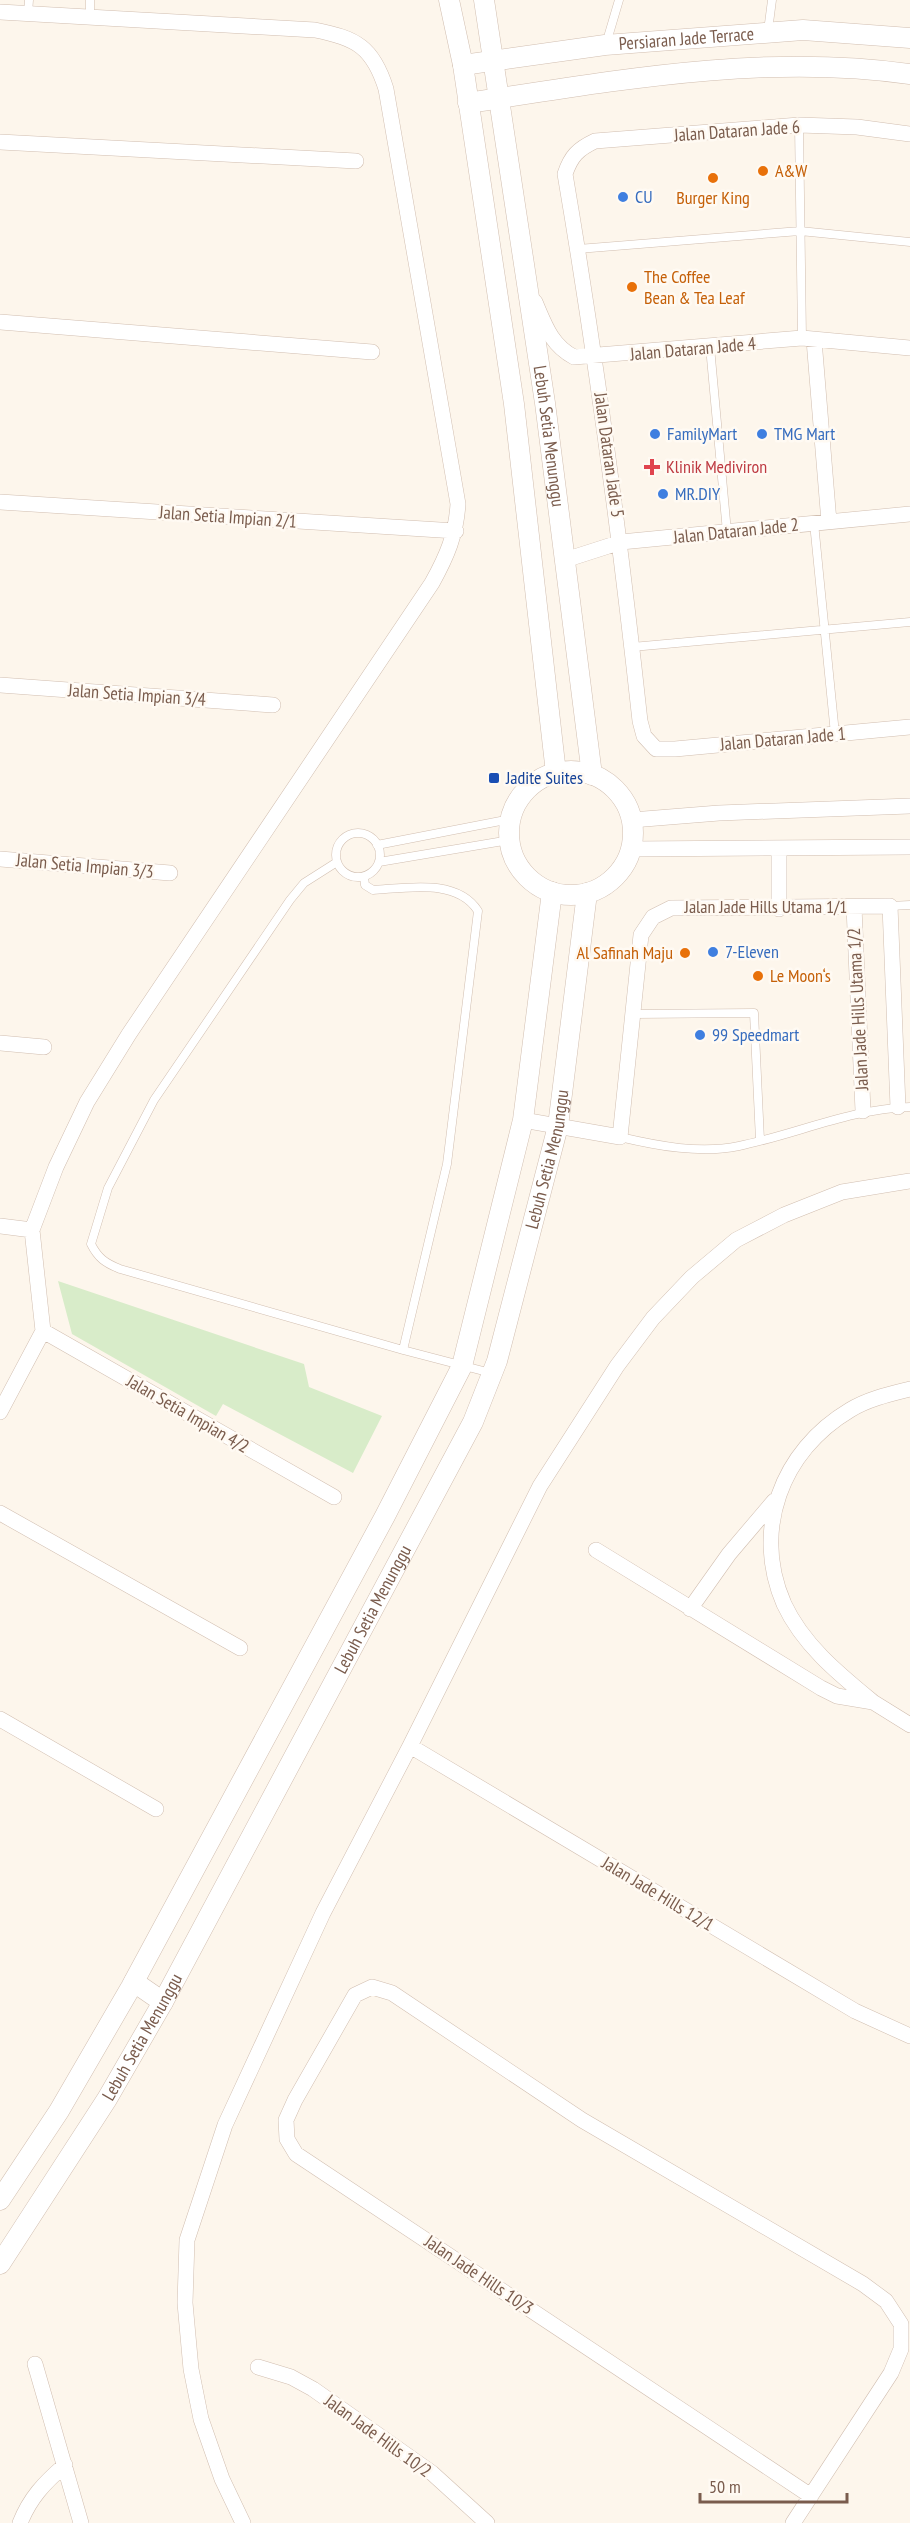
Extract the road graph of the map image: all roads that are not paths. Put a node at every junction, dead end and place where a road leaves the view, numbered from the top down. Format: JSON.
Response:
{"nodes":[{"id":1,"x":90,"y":0,"type":"edge"},
{"id":2,"x":449,"y":0,"type":"edge"},
{"id":3,"x":484,"y":0,"type":"edge"},
{"id":4,"x":619,"y":0,"type":"edge"},
{"id":5,"x":772,"y":0,"type":"edge"},
{"id":6,"x":28,"y":7,"type":"edge"},
{"id":7,"x":0,"y":12,"type":"edge"},
{"id":8,"x":90,"y":17,"type":"junction"},
{"id":9,"x":768,"y":32,"type":"junction"},
{"id":10,"x":910,"y":38,"type":"edge"},
{"id":11,"x":605,"y":45,"type":"junction"},
{"id":12,"x":494,"y":60,"type":"junction"},
{"id":13,"x":462,"y":65,"type":"junction"},
{"id":14,"x":910,"y":74,"type":"edge"},
{"id":15,"x":500,"y":98,"type":"junction"},
{"id":16,"x":468,"y":103,"type":"junction"},
{"id":17,"x":799,"y":125,"type":"junction"},
{"id":18,"x":910,"y":134,"type":"edge"},
{"id":19,"x":0,"y":142,"type":"edge"},
{"id":20,"x":570,"y":158,"type":"joint"},
{"id":21,"x":356,"y":161,"type":"dead end"},
{"id":22,"x":800,"y":231,"type":"junction"},
{"id":23,"x":910,"y":242,"type":"edge"},
{"id":24,"x":578,"y":249,"type":"junction"},
{"id":25,"x":524,"y":277,"type":"junction"},
{"id":26,"x":0,"y":322,"type":"edge"},
{"id":27,"x":808,"y":339,"type":"junction"},
{"id":28,"x":710,"y":347,"type":"junction"},
{"id":29,"x":910,"y":348,"type":"edge"},
{"id":30,"x":372,"y":352,"type":"dead end"},
{"id":31,"x":596,"y":358,"type":"junction"},
{"id":32,"x":0,"y":502,"type":"edge"},
{"id":33,"x":910,"y":514,"type":"edge"},
{"id":34,"x":822,"y":523,"type":"junction"},
{"id":35,"x":456,"y":531,"type":"junction"},
{"id":36,"x":727,"y":532,"type":"junction"},
{"id":37,"x":621,"y":542,"type":"junction"},
{"id":38,"x":565,"y":560,"type":"junction"},
{"id":39,"x":910,"y":622,"type":"edge"},
{"id":40,"x":825,"y":629,"type":"junction"},
{"id":41,"x":632,"y":647,"type":"junction"},
{"id":42,"x":0,"y":685,"type":"edge"},
{"id":43,"x":273,"y":705,"type":"dead end"},
{"id":44,"x":910,"y":727,"type":"edge"},
{"id":45,"x":835,"y":734,"type":"junction"},
{"id":46,"x":656,"y":748,"type":"joint"},
{"id":47,"x":556,"y":773,"type":"junction"},
{"id":48,"x":592,"y":775,"type":"junction"},
{"id":49,"x":910,"y":806,"type":"edge"},
{"id":50,"x":511,"y":819,"type":"junction"},
{"id":51,"x":632,"y":820,"type":"junction"},
{"id":52,"x":510,"y":840,"type":"junction"},
{"id":53,"x":377,"y":845,"type":"junction"},
{"id":54,"x":910,"y":847,"type":"edge"},
{"id":55,"x":779,"y":848,"type":"junction"},
{"id":56,"x":631,"y":849,"type":"junction"},
{"id":57,"x":0,"y":859,"type":"edge"},
{"id":58,"x":337,"y":862,"type":"junction"},
{"id":59,"x":379,"y":862,"type":"junction"},
{"id":60,"x":170,"y":873,"type":"dead end"},
{"id":61,"x":364,"y":877,"type":"junction"},
{"id":62,"x":552,"y":891,"type":"junction"},
{"id":63,"x":587,"y":893,"type":"junction"},
{"id":64,"x":910,"y":905,"type":"edge"},
{"id":65,"x":890,"y":906,"type":"junction"},
{"id":66,"x":854,"y":907,"type":"junction"},
{"id":67,"x":779,"y":909,"type":"junction"},
{"id":68,"x":634,"y":1014,"type":"junction"},
{"id":69,"x":0,"y":1043,"type":"edge"},
{"id":70,"x":44,"y":1047,"type":"dead end"},
{"id":71,"x":904,"y":1107,"type":"edge"},
{"id":72,"x":863,"y":1111,"type":"junction"},
{"id":73,"x":523,"y":1120,"type":"junction"},
{"id":74,"x":558,"y":1126,"type":"junction"},
{"id":75,"x":620,"y":1137,"type":"junction"},
{"id":76,"x":759,"y":1140,"type":"junction"},
{"id":77,"x":910,"y":1181,"type":"edge"},
{"id":78,"x":0,"y":1226,"type":"edge"},
{"id":79,"x":32,"y":1230,"type":"junction"},
{"id":80,"x":43,"y":1331,"type":"junction"},
{"id":81,"x":404,"y":1350,"type":"junction"},
{"id":82,"x":462,"y":1366,"type":"junction"},
{"id":83,"x":492,"y":1373,"type":"junction"},
{"id":84,"x":910,"y":1389,"type":"edge"},
{"id":85,"x":0,"y":1412,"type":"edge"},
{"id":86,"x":333,"y":1497,"type":"dead end"},
{"id":87,"x":776,"y":1499,"type":"junction"},
{"id":88,"x":0,"y":1513,"type":"edge"},
{"id":89,"x":596,"y":1550,"type":"dead end"},
{"id":90,"x":690,"y":1609,"type":"junction"},
{"id":91,"x":240,"y":1648,"type":"dead end"},
{"id":92,"x":873,"y":1702,"type":"junction"},
{"id":93,"x":0,"y":1719,"type":"edge"},
{"id":94,"x":910,"y":1725,"type":"edge"},
{"id":95,"x":410,"y":1746,"type":"junction"},
{"id":96,"x":156,"y":1809,"type":"dead end"},
{"id":97,"x":134,"y":1982,"type":"junction"},
{"id":98,"x":163,"y":2002,"type":"junction"},
{"id":99,"x":910,"y":2036,"type":"edge"},
{"id":100,"x":0,"y":2200,"type":"edge"},
{"id":101,"x":0,"y":2264,"type":"edge"},
{"id":102,"x":35,"y":2364,"type":"dead end"},
{"id":103,"x":258,"y":2367,"type":"dead end"},
{"id":104,"x":64,"y":2464,"type":"junction"},
{"id":105,"x":811,"y":2496,"type":"junction"},
{"id":106,"x":20,"y":2523,"type":"edge"},
{"id":107,"x":81,"y":2523,"type":"edge"},
{"id":108,"x":243,"y":2523,"type":"edge"},
{"id":109,"x":487,"y":2523,"type":"edge"},
{"id":110,"x":793,"y":2523,"type":"edge"}],
"edges":[{"from":1,"to":8,"type":"lane"},
{"from":2,"to":13,"type":"street"},
{"from":3,"to":12,"type":"street"},
{"from":4,"to":11,"type":"lane"},
{"from":5,"to":9,"type":"lane"},
{"from":6,"to":7,"type":"street"},
{"from":6,"to":8,"type":"street"},
{"from":8,"to":35,"type":"street"},
{"from":9,"to":10,"type":"street","name":"Persiaran Jade Terrace"},
{"from":9,"to":11,"type":"street","name":"Persiaran Jade Terrace"},
{"from":11,"to":12,"type":"street","name":"Persiaran Jade Terrace"},
{"from":12,"to":13,"type":"street","name":"Persiaran Jade Terrace"},
{"from":12,"to":15,"type":"street","name":"Lebuh Setia Menunggu"},
{"from":13,"to":16,"type":"street","name":"Lebuh Setia Menunggu"},
{"from":14,"to":15,"type":"street","name":"Persiaran Jade Terrace"},
{"from":15,"to":16,"type":"street","name":"Persiaran Jade Terrace"},
{"from":15,"to":25,"type":"street","name":"Lebuh Setia Menunggu"},
{"from":16,"to":47,"type":"street","name":"Lebuh Setia Menunggu"},
{"from":17,"to":18,"type":"street","name":"Jalan Dataran Jade 6"},
{"from":17,"to":20,"type":"street","name":"Jalan Dataran Jade 6"},
{"from":17,"to":22,"type":"lane"},
{"from":19,"to":21,"type":"street"},
{"from":20,"to":24,"type":"street","name":"Jalan Dataran Jade 5"},
{"from":22,"to":23,"type":"lane"},
{"from":22,"to":24,"type":"lane"},
{"from":22,"to":27,"type":"lane"},
{"from":24,"to":31,"type":"street","name":"Jalan Dataran Jade 5"},
{"from":25,"to":31,"type":"street","name":"Jalan Dataran Jade 4"},
{"from":25,"to":38,"type":"street","name":"Lebuh Setia Menunggu"},
{"from":26,"to":30,"type":"street"},
{"from":27,"to":28,"type":"street","name":"Jalan Dataran Jade 4"},
{"from":27,"to":29,"type":"street","name":"Jalan Dataran Jade 4"},
{"from":27,"to":34,"type":"street"},
{"from":28,"to":31,"type":"street","name":"Jalan Dataran Jade 4"},
{"from":28,"to":36,"type":"lane"},
{"from":31,"to":37,"type":"street","name":"Jalan Dataran Jade 5"},
{"from":32,"to":35,"type":"street","name":"Jalan Setia Impian 2/1"},
{"from":33,"to":34,"type":"street","name":"Jalan Dataran Jade 2"},
{"from":34,"to":36,"type":"street","name":"Jalan Dataran Jade 2"},
{"from":34,"to":40,"type":"lane"},
{"from":35,"to":79,"type":"street"},
{"from":36,"to":37,"type":"street","name":"Jalan Dataran Jade 2"},
{"from":37,"to":38,"type":"street","name":"Jalan Dataran Jade 2"},
{"from":37,"to":41,"type":"street","name":"Jalan Dataran Jade 5"},
{"from":38,"to":48,"type":"street","name":"Lebuh Setia Menunggu"},
{"from":39,"to":40,"type":"lane"},
{"from":40,"to":41,"type":"lane"},
{"from":40,"to":45,"type":"lane"},
{"from":41,"to":46,"type":"street","name":"Jalan Dataran Jade 5"},
{"from":42,"to":43,"type":"street","name":"Jalan Setia Impian 3/4"},
{"from":44,"to":45,"type":"street","name":"Jalan Dataran Jade 1"},
{"from":45,"to":46,"type":"street","name":"Jalan Dataran Jade 1"},
{"from":47,"to":48,"type":"street"},
{"from":47,"to":50,"type":"street"},
{"from":48,"to":51,"type":"street"},
{"from":49,"to":51,"type":"street"},
{"from":50,"to":52,"type":"street"},
{"from":50,"to":53,"type":"lane"},
{"from":51,"to":56,"type":"street"},
{"from":52,"to":59,"type":"lane"},
{"from":52,"to":62,"type":"street"},
{"from":53,"to":58,"type":"lane"},
{"from":53,"to":59,"type":"lane"},
{"from":54,"to":55,"type":"street"},
{"from":55,"to":56,"type":"street"},
{"from":55,"to":67,"type":"street"},
{"from":56,"to":63,"type":"street"},
{"from":57,"to":60,"type":"street","name":"Jalan Setia Impian 3/3"},
{"from":58,"to":61,"type":"lane"},
{"from":58,"to":81,"type":"lane"},
{"from":59,"to":61,"type":"lane"},
{"from":61,"to":81,"type":"lane"},
{"from":62,"to":63,"type":"street"},
{"from":62,"to":73,"type":"street","name":"Lebuh Setia Menunggu"},
{"from":63,"to":74,"type":"street","name":"Lebuh Setia Menunggu"},
{"from":64,"to":65,"type":"lane"},
{"from":65,"to":66,"type":"street","name":"Jalan Jade Hills Utama 1/1"},
{"from":65,"to":71,"type":"street","name":"Jalan Jade Hills Utama 1/2"},
{"from":66,"to":67,"type":"street","name":"Jalan Jade Hills Utama 1/1"},
{"from":66,"to":72,"type":"street","name":"Jalan Jade Hills Utama 1/2"},
{"from":67,"to":68,"type":"street","name":"Jalan Jade Hills Utama 1/1"},
{"from":68,"to":75,"type":"street","name":"Jalan Jade Hills Utama 1/1"},
{"from":68,"to":76,"type":"lane"},
{"from":69,"to":70,"type":"street"},
{"from":71,"to":72,"type":"lane"},
{"from":72,"to":76,"type":"lane"},
{"from":73,"to":74,"type":"street"},
{"from":73,"to":82,"type":"street","name":"Lebuh Setia Menunggu"},
{"from":74,"to":75,"type":"street"},
{"from":74,"to":83,"type":"street","name":"Lebuh Setia Menunggu"},
{"from":75,"to":76,"type":"lane"},
{"from":77,"to":95,"type":"street"},
{"from":78,"to":79,"type":"street"},
{"from":79,"to":80,"type":"street"},
{"from":80,"to":85,"type":"street"},
{"from":80,"to":86,"type":"street","name":"Jalan Setia Impian 4/2"},
{"from":81,"to":82,"type":"lane"},
{"from":82,"to":83,"type":"lane"},
{"from":82,"to":97,"type":"street","name":"Lebuh Setia Menunggu"},
{"from":83,"to":98,"type":"street","name":"Lebuh Setia Menunggu"},
{"from":84,"to":87,"type":"street"},
{"from":87,"to":90,"type":"street"},
{"from":87,"to":92,"type":"street"},
{"from":88,"to":91,"type":"street"},
{"from":89,"to":90,"type":"street"},
{"from":90,"to":92,"type":"street"},
{"from":92,"to":94,"type":"street"},
{"from":93,"to":96,"type":"street"},
{"from":95,"to":99,"type":"street","name":"Jalan Jade Hills 12/1"},
{"from":95,"to":108,"type":"street"},
{"from":97,"to":98,"type":"street"},
{"from":97,"to":100,"type":"street","name":"Lebuh Setia Menunggu"},
{"from":98,"to":101,"type":"street","name":"Lebuh Setia Menunggu"},
{"from":102,"to":104,"type":"street"},
{"from":103,"to":109,"type":"street","name":"Jalan Jade Hills 10/2"},
{"from":104,"to":106,"type":"street"},
{"from":104,"to":107,"type":"street"},
{"from":105,"to":105,"type":"street","name":"Jalan Jade Hills 10/3"},
{"from":105,"to":110,"type":"street"}]}
